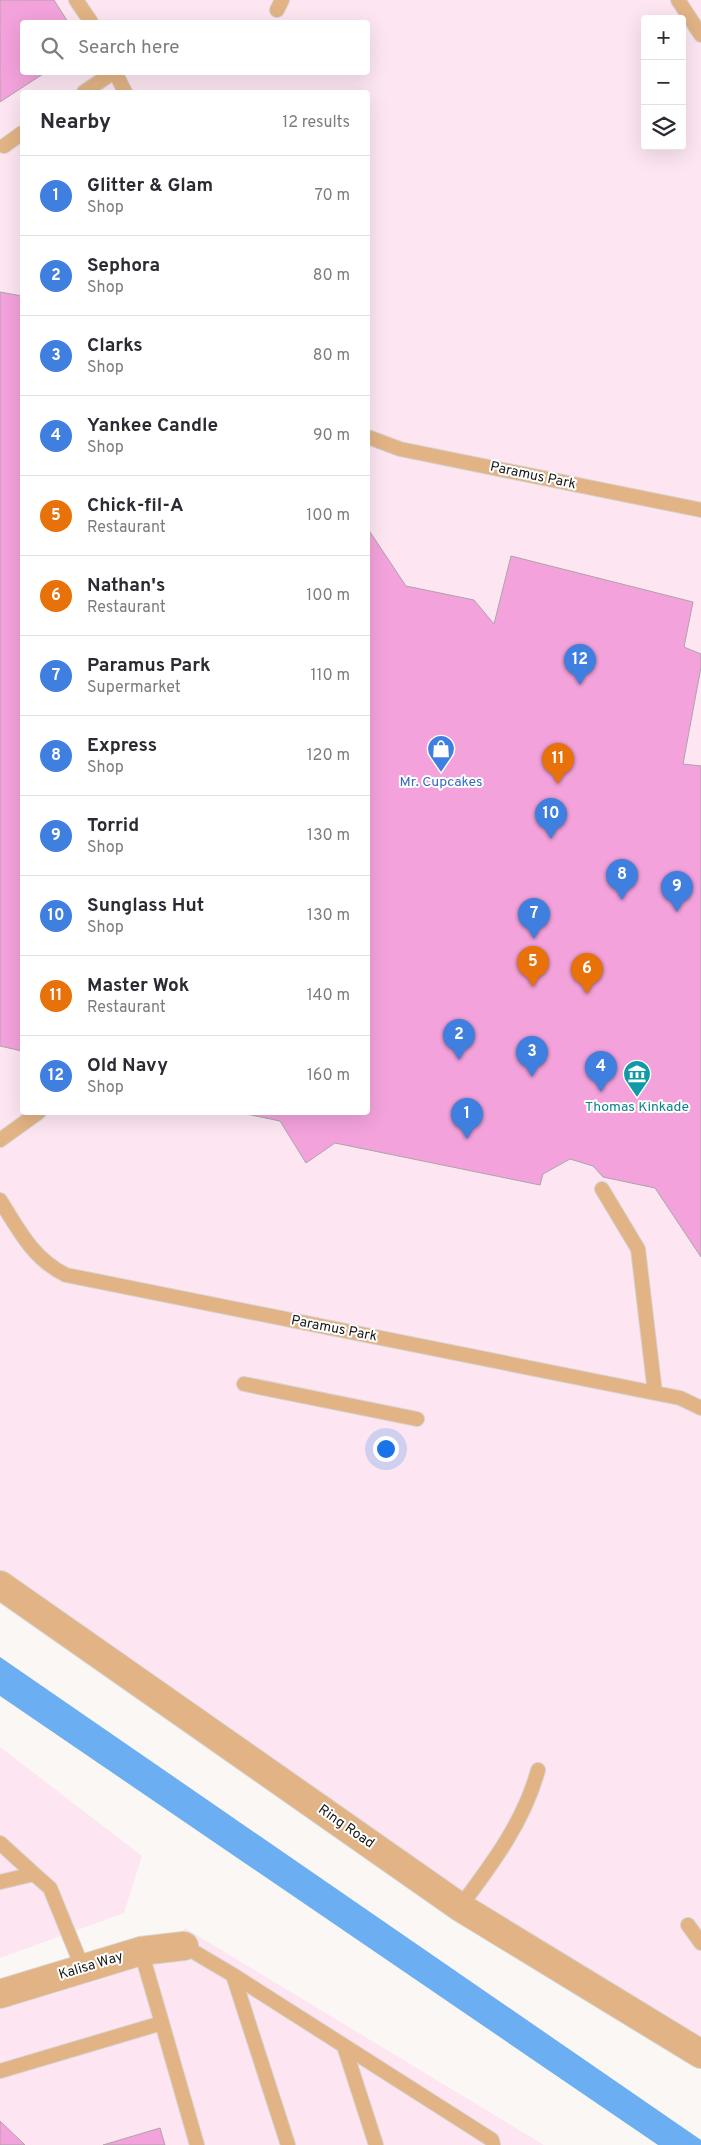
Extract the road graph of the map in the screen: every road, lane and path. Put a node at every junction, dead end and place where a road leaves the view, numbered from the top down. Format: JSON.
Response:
{"nodes":[{"id":1,"x":76,"y":0,"type":"edge"},
{"id":2,"x":678,"y":0,"type":"edge"},
{"id":3,"x":90,"y":20,"type":"edge"},
{"id":4,"x":701,"y":34,"type":"edge"},
{"id":5,"x":110,"y":75,"type":"edge"},
{"id":6,"x":116,"y":75,"type":"edge"},
{"id":7,"x":87,"y":90,"type":"edge"},
{"id":8,"x":124,"y":90,"type":"edge"},
{"id":9,"x":20,"y":135,"type":"edge"},
{"id":10,"x":4,"y":146,"type":"dead end"},
{"id":11,"x":370,"y":438,"type":"edge"},
{"id":12,"x":701,"y":510,"type":"edge"},
{"id":13,"x":35,"y":1115,"type":"edge"},
{"id":14,"x":0,"y":1140,"type":"edge"},
{"id":15,"x":602,"y":1189,"type":"dead end"},
{"id":16,"x":0,"y":1200,"type":"edge"},
{"id":17,"x":244,"y":1384,"type":"dead end"},
{"id":18,"x":655,"y":1393,"type":"junction"},
{"id":19,"x":701,"y":1408,"type":"edge"},
{"id":20,"x":417,"y":1419,"type":"dead end"},
{"id":21,"x":0,"y":1585,"type":"edge"},
{"id":22,"x":538,"y":1770,"type":"dead end"},
{"id":23,"x":0,"y":1843,"type":"edge"},
{"id":24,"x":34,"y":1874,"type":"junction"},
{"id":25,"x":0,"y":1882,"type":"edge"},
{"id":26,"x":460,"y":1907,"type":"junction"},
{"id":27,"x":688,"y":1925,"type":"dead end"},
{"id":28,"x":701,"y":1943,"type":"edge"},
{"id":29,"x":184,"y":1946,"type":"joint"},
{"id":30,"x":141,"y":1951,"type":"junction"},
{"id":31,"x":83,"y":1969,"type":"junction"},
{"id":32,"x":234,"y":1975,"type":"junction"},
{"id":33,"x":0,"y":1994,"type":"edge"},
{"id":34,"x":162,"y":2024,"type":"junction"},
{"id":35,"x":344,"y":2046,"type":"junction"},
{"id":36,"x":701,"y":2054,"type":"edge"},
{"id":37,"x":0,"y":2072,"type":"edge"},
{"id":38,"x":197,"y":2145,"type":"edge"},
{"id":39,"x":288,"y":2145,"type":"edge"},
{"id":40,"x":376,"y":2145,"type":"edge"},
{"id":41,"x":493,"y":2145,"type":"edge"}],
"edges":[{"from":1,"to":3,"type":"lane"},
{"from":2,"to":4,"type":"lane"},
{"from":5,"to":7,"type":"lane"},
{"from":6,"to":8,"type":"lane"},
{"from":9,"to":10,"type":"lane"},
{"from":11,"to":12,"type":"lane","name":"Paramus Park"},
{"from":13,"to":14,"type":"lane"},
{"from":15,"to":18,"type":"lane"},
{"from":16,"to":18,"type":"lane","name":"Paramus Park"},
{"from":17,"to":20,"type":"lane"},
{"from":18,"to":19,"type":"lane","name":"Paramus Park"},
{"from":21,"to":26,"type":"street","name":"Ring Road"},
{"from":22,"to":26,"type":"lane"},
{"from":23,"to":24,"type":"lane"},
{"from":24,"to":25,"type":"lane"},
{"from":24,"to":31,"type":"lane"},
{"from":26,"to":36,"type":"street","name":"Ring Road"},
{"from":27,"to":28,"type":"lane"},
{"from":29,"to":30,"type":"street","name":"Kalisa Way"},
{"from":29,"to":32,"type":"lane"},
{"from":30,"to":31,"type":"street","name":"Kalisa Way"},
{"from":30,"to":34,"type":"lane"},
{"from":31,"to":33,"type":"street","name":"Kalisa Way"},
{"from":32,"to":35,"type":"lane"},
{"from":32,"to":39,"type":"lane"},
{"from":34,"to":37,"type":"lane"},
{"from":34,"to":38,"type":"lane"},
{"from":35,"to":40,"type":"lane"},
{"from":35,"to":41,"type":"lane"}]}
